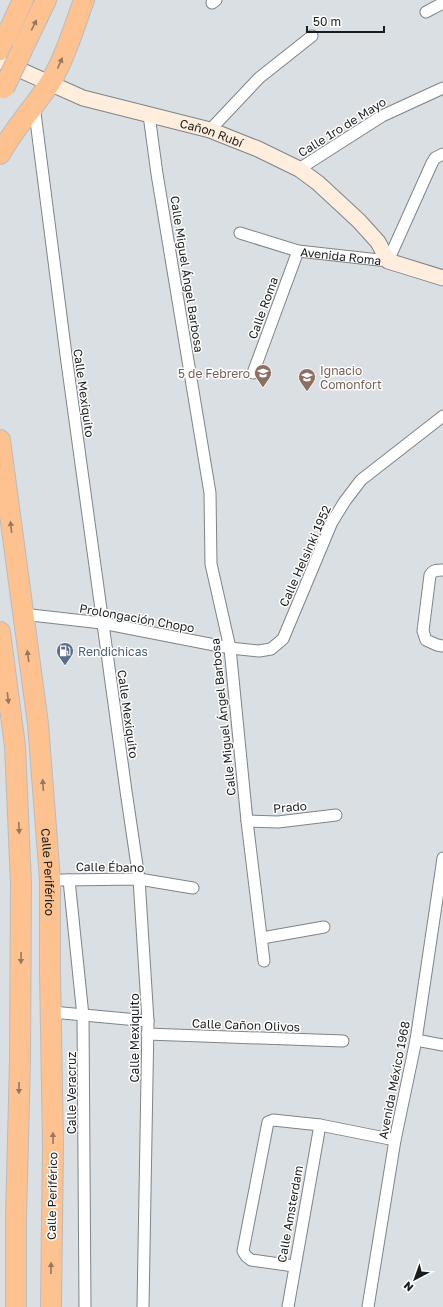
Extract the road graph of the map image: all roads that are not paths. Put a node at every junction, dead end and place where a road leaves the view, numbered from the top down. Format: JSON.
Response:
{"nodes":[{"id":1,"x":23,"y":0,"type":"edge"},
{"id":2,"x":46,"y":0,"type":"edge"},
{"id":3,"x":84,"y":0,"type":"edge"},
{"id":4,"x":443,"y":3,"type":"edge"},
{"id":5,"x":426,"y":12,"type":"dead end"},
{"id":6,"x":312,"y":36,"type":"dead end"},
{"id":7,"x":1,"y":51,"type":"edge"},
{"id":8,"x":50,"y":83,"type":"junction"},
{"id":9,"x":443,"y":88,"type":"edge"},
{"id":10,"x":2,"y":94,"type":"edge"},
{"id":11,"x":34,"y":104,"type":"junction"},
{"id":12,"x":149,"y":115,"type":"junction"},
{"id":13,"x":210,"y":130,"type":"junction"},
{"id":14,"x":0,"y":154,"type":"edge"},
{"id":15,"x":443,"y":154,"type":"edge"},
{"id":16,"x":299,"y":169,"type":"junction"},
{"id":17,"x":240,"y":233,"type":"dead end"},
{"id":18,"x":298,"y":251,"type":"junction"},
{"id":19,"x":388,"y":261,"type":"junction"},
{"id":20,"x":443,"y":278,"type":"edge"},
{"id":21,"x":253,"y":374,"type":"dead end"},
{"id":22,"x":443,"y":416,"type":"edge"},
{"id":23,"x":0,"y":440,"type":"edge"},
{"id":24,"x":443,"y":570,"type":"edge"},
{"id":25,"x":22,"y":614,"type":"junction"},
{"id":26,"x":102,"y":624,"type":"junction"},
{"id":27,"x":0,"y":632,"type":"edge"},
{"id":28,"x":443,"y":646,"type":"edge"},
{"id":29,"x":230,"y":648,"type":"junction"},
{"id":30,"x":271,"y":649,"type":"joint"},
{"id":31,"x":336,"y":815,"type":"dead end"},
{"id":32,"x":247,"y":821,"type":"junction"},
{"id":33,"x":443,"y":858,"type":"edge"},
{"id":34,"x":139,"y":879,"type":"junction"},
{"id":35,"x":59,"y":880,"type":"junction"},
{"id":36,"x":193,"y":888,"type":"dead end"},
{"id":37,"x":324,"y":927,"type":"dead end"},
{"id":38,"x":262,"y":938,"type":"junction"},
{"id":39,"x":264,"y":961,"type":"dead end"},
{"id":40,"x":52,"y":1012,"type":"junction"},
{"id":41,"x":84,"y":1016,"type":"junction"},
{"id":42,"x":148,"y":1021,"type":"junction"},
{"id":43,"x":147,"y":1034,"type":"junction"},
{"id":44,"x":416,"y":1040,"type":"junction"},
{"id":45,"x":343,"y":1041,"type":"dead end"},
{"id":46,"x":443,"y":1045,"type":"edge"},
{"id":47,"x":320,"y":1126,"type":"junction"},
{"id":48,"x":396,"y":1140,"type":"junction"},
{"id":49,"x":294,"y":1266,"type":"junction"},
{"id":50,"x":16,"y":1307,"type":"edge"},
{"id":51,"x":51,"y":1307,"type":"edge"},
{"id":52,"x":86,"y":1307,"type":"edge"},
{"id":53,"x":143,"y":1307,"type":"edge"},
{"id":54,"x":288,"y":1307,"type":"edge"},
{"id":55,"x":368,"y":1307,"type":"edge"}],
"edges":[{"from":1,"to":7,"type":"highway"},
{"from":10,"to":2,"type":"highway","one_way":true,"bridge":true},
{"from":8,"to":3,"type":"highway","one_way":true},
{"from":4,"to":5,"type":"street"},
{"from":6,"to":13,"type":"street"},
{"from":7,"to":8,"type":"street","name":"Cañon Rubí"},
{"from":8,"to":11,"type":"highway"},
{"from":8,"to":12,"type":"street","name":"Cañon Rubí"},
{"from":9,"to":16,"type":"street","name":"Calle 1ro de Mayo"},
{"from":11,"to":14,"type":"highway"},
{"from":11,"to":26,"type":"street","name":"Calle Mexiquito"},
{"from":12,"to":13,"type":"street","name":"Cañon Rubí"},
{"from":12,"to":29,"type":"street","name":"Calle Miguel Ángel Barbosa"},
{"from":13,"to":16,"type":"street","name":"Cañon Rubí"},
{"from":15,"to":19,"type":"street"},
{"from":16,"to":19,"type":"street","name":"Cañon Rubí"},
{"from":17,"to":18,"type":"street","name":"Avenida Roma"},
{"from":18,"to":19,"type":"street","name":"Avenida Roma"},
{"from":18,"to":21,"type":"street","name":"Calle Roma"},
{"from":19,"to":20,"type":"street","name":"Avenida Roma"},
{"from":22,"to":30,"type":"street","name":"Calle Helsinki 1952"},
{"from":25,"to":23,"type":"highway","name":"Calle Periférico","one_way":true},
{"from":24,"to":28,"type":"street"},
{"from":25,"to":26,"type":"street","name":"Prolongación Chopo"},
{"from":35,"to":25,"type":"highway","name":"Calle Periférico","one_way":true},
{"from":26,"to":29,"type":"street","name":"Prolongación Chopo"},
{"from":26,"to":34,"type":"street","name":"Calle Mexiquito"},
{"from":27,"to":50,"type":"highway","one_way":true},
{"from":29,"to":30,"type":"street","name":"Prolongación Chopo"},
{"from":29,"to":32,"type":"street","name":"Calle Miguel Ángel Barbosa"},
{"from":31,"to":32,"type":"street","name":"Prado"},
{"from":32,"to":38,"type":"street","name":"Calle Miguel Ángel Barbosa"},
{"from":33,"to":44,"type":"street","name":"Avenida México 1968"},
{"from":34,"to":35,"type":"street","name":"Calle Ébano"},
{"from":34,"to":36,"type":"street","name":"Calle Ébano"},
{"from":34,"to":42,"type":"street","name":"Calle Mexiquito"},
{"from":35,"to":40,"type":"highway","name":"Calle Periférico"},
{"from":35,"to":41,"type":"street","name":"Calle Veracruz"},
{"from":37,"to":38,"type":"street"},
{"from":38,"to":39,"type":"street","name":"Calle Miguel Ángel Barbosa"},
{"from":40,"to":41,"type":"street"},
{"from":51,"to":40,"type":"highway","name":"Calle Periférico","one_way":true},
{"from":41,"to":42,"type":"street"},
{"from":41,"to":52,"type":"street","name":"Calle Veracruz"},
{"from":42,"to":43,"type":"street","name":"Calle Mexiquito"},
{"from":43,"to":45,"type":"street","name":"Calle Cañon Olivos"},
{"from":43,"to":53,"type":"street","name":"Calle Mexiquito"},
{"from":44,"to":46,"type":"street"},
{"from":44,"to":48,"type":"street","name":"Avenida México 1968"},
{"from":47,"to":48,"type":"street"},
{"from":47,"to":49,"type":"street","name":"Calle Amsterdam"},
{"from":47,"to":49,"type":"street"},
{"from":48,"to":55,"type":"street","name":"Avenida México 1968"},
{"from":49,"to":54,"type":"street","name":"Calle Amsterdam"}]}
